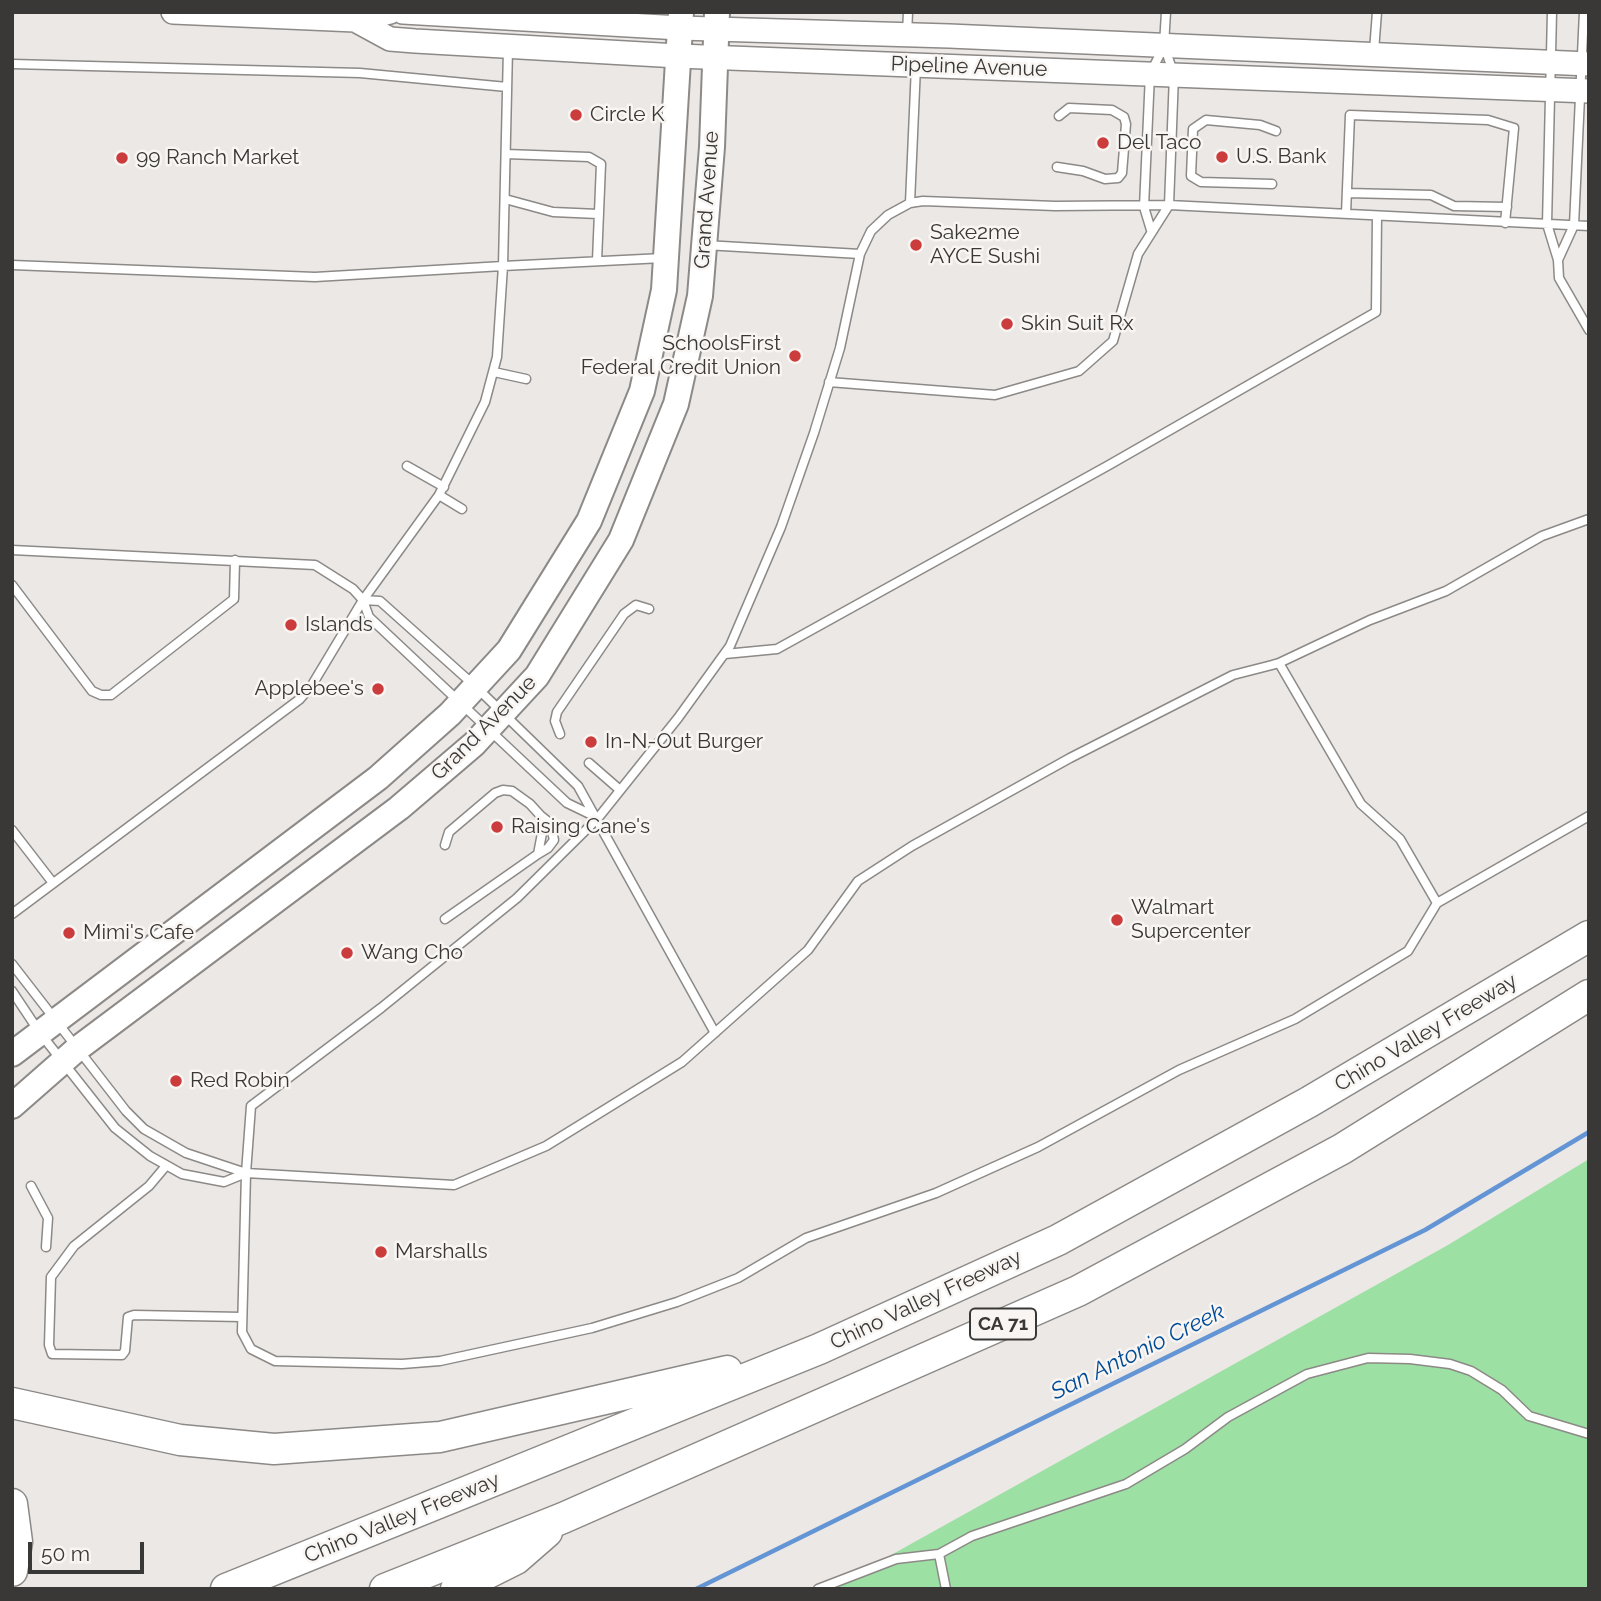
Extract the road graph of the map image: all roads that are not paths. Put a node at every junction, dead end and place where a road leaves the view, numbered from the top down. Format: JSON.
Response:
{"nodes":[{"id":1,"x":173,"y":12,"type":"edge"},
{"id":2,"x":390,"y":12,"type":"edge"},
{"id":3,"x":403,"y":12,"type":"edge"},
{"id":4,"x":1166,"y":12,"type":"edge"},
{"id":5,"x":1377,"y":12,"type":"edge"},
{"id":6,"x":1552,"y":12,"type":"edge"},
{"id":7,"x":1584,"y":12,"type":"edge"},
{"id":8,"x":184,"y":13,"type":"edge"},
{"id":9,"x":479,"y":14,"type":"edge"},
{"id":10,"x":355,"y":20,"type":"junction"},
{"id":11,"x":680,"y":20,"type":"edge"},
{"id":12,"x":716,"y":21,"type":"edge"},
{"id":13,"x":907,"y":23,"type":"edge"},
{"id":14,"x":1164,"y":45,"type":"junction"},
{"id":15,"x":508,"y":46,"type":"junction"},
{"id":16,"x":1374,"y":54,"type":"junction"},
{"id":17,"x":678,"y":55,"type":"junction"},
{"id":18,"x":714,"y":57,"type":"junction"},
{"id":19,"x":1551,"y":62,"type":"junction"},
{"id":20,"x":1585,"y":63,"type":"edge"},
{"id":21,"x":12,"y":64,"type":"edge"},
{"id":22,"x":916,"y":65,"type":"junction"},
{"id":23,"x":1150,"y":74,"type":"junction"},
{"id":24,"x":1174,"y":75,"type":"junction"},
{"id":25,"x":1372,"y":82,"type":"junction"},
{"id":26,"x":507,"y":87,"type":"junction"},
{"id":27,"x":1552,"y":89,"type":"junction"},
{"id":28,"x":1584,"y":91,"type":"edge"},
{"id":29,"x":1059,"y":116,"type":"dead end"},
{"id":30,"x":1276,"y":131,"type":"dead end"},
{"id":31,"x":506,"y":154,"type":"junction"},
{"id":32,"x":1057,"y":167,"type":"dead end"},
{"id":33,"x":1272,"y":184,"type":"dead end"},
{"id":34,"x":1347,"y":193,"type":"junction"},
{"id":35,"x":505,"y":199,"type":"junction"},
{"id":36,"x":910,"y":203,"type":"junction"},
{"id":37,"x":1169,"y":205,"type":"junction"},
{"id":38,"x":1144,"y":207,"type":"junction"},
{"id":39,"x":1507,"y":207,"type":"junction"},
{"id":40,"x":598,"y":214,"type":"junction"},
{"id":41,"x":1346,"y":214,"type":"junction"},
{"id":42,"x":1377,"y":216,"type":"junction"},
{"id":43,"x":1505,"y":223,"type":"junction"},
{"id":44,"x":1547,"y":225,"type":"junction"},
{"id":45,"x":1574,"y":225,"type":"junction"},
{"id":46,"x":1589,"y":226,"type":"edge"},
{"id":47,"x":1151,"y":230,"type":"junction"},
{"id":48,"x":704,"y":245,"type":"junction"},
{"id":49,"x":860,"y":254,"type":"junction"},
{"id":50,"x":667,"y":258,"type":"junction"},
{"id":51,"x":1558,"y":260,"type":"junction"},
{"id":52,"x":597,"y":261,"type":"junction"},
{"id":53,"x":12,"y":265,"type":"edge"},
{"id":54,"x":503,"y":266,"type":"junction"},
{"id":55,"x":1589,"y":329,"type":"edge"},
{"id":56,"x":494,"y":372,"type":"junction"},
{"id":57,"x":526,"y":379,"type":"dead end"},
{"id":58,"x":829,"y":382,"type":"junction"},
{"id":59,"x":407,"y":466,"type":"dead end"},
{"id":60,"x":442,"y":491,"type":"junction"},
{"id":61,"x":461,"y":509,"type":"dead end"},
{"id":62,"x":1589,"y":519,"type":"edge"},
{"id":63,"x":12,"y":550,"type":"edge"},
{"id":64,"x":235,"y":560,"type":"junction"},
{"id":65,"x":12,"y":585,"type":"edge"},
{"id":66,"x":363,"y":600,"type":"junction"},
{"id":67,"x":649,"y":609,"type":"dead end"},
{"id":68,"x":724,"y":654,"type":"junction"},
{"id":69,"x":1279,"y":663,"type":"junction"},
{"id":70,"x":467,"y":694,"type":"junction"},
{"id":71,"x":495,"y":722,"type":"junction"},
{"id":72,"x":560,"y":734,"type":"dead end"},
{"id":73,"x":589,"y":763,"type":"dead end"},
{"id":74,"x":621,"y":790,"type":"junction"},
{"id":75,"x":1589,"y":816,"type":"edge"},
{"id":76,"x":598,"y":818,"type":"junction"},
{"id":77,"x":12,"y":830,"type":"edge"},
{"id":78,"x":445,"y":845,"type":"dead end"},
{"id":79,"x":53,"y":883,"type":"junction"},
{"id":80,"x":1437,"y":903,"type":"junction"},
{"id":81,"x":12,"y":914,"type":"edge"},
{"id":82,"x":446,"y":919,"type":"dead end"},
{"id":83,"x":1589,"y":936,"type":"edge"},
{"id":84,"x":12,"y":964,"type":"edge"},
{"id":85,"x":12,"y":991,"type":"edge"},
{"id":86,"x":1589,"y":995,"type":"edge"},
{"id":87,"x":48,"y":1027,"type":"junction"},
{"id":88,"x":715,"y":1033,"type":"junction"},
{"id":89,"x":12,"y":1055,"type":"edge"},
{"id":90,"x":69,"y":1055,"type":"junction"},
{"id":91,"x":12,"y":1106,"type":"edge"},
{"id":92,"x":165,"y":1167,"type":"junction"},
{"id":93,"x":246,"y":1173,"type":"junction"},
{"id":94,"x":31,"y":1186,"type":"dead end"},
{"id":95,"x":46,"y":1247,"type":"dead end"},
{"id":96,"x":242,"y":1317,"type":"junction"},
{"id":97,"x":819,"y":1349,"type":"junction"},
{"id":98,"x":12,"y":1403,"type":"edge"},
{"id":99,"x":1589,"y":1434,"type":"edge"},
{"id":100,"x":12,"y":1504,"type":"edge"},
{"id":101,"x":563,"y":1518,"type":"junction"},
{"id":102,"x":939,"y":1554,"type":"junction"},
{"id":103,"x":12,"y":1571,"type":"edge"},
{"id":104,"x":226,"y":1589,"type":"edge"},
{"id":105,"x":385,"y":1589,"type":"edge"},
{"id":106,"x":456,"y":1589,"type":"edge"},
{"id":107,"x":818,"y":1589,"type":"edge"},
{"id":108,"x":946,"y":1589,"type":"edge"}],
"edges":[{"from":1,"to":8,"type":"main road","name":"Pipeline Avenue"},
{"from":2,"to":10,"type":"main road","name":"Pipeline Avenue"},
{"from":3,"to":9,"type":"main road","name":"Pipeline Avenue"},
{"from":4,"to":14,"type":"lane"},
{"from":5,"to":16,"type":"lane"},
{"from":6,"to":19,"type":"lane"},
{"from":7,"to":20,"type":"lane"},
{"from":8,"to":10,"type":"main road","name":"Pipeline Avenue"},
{"from":9,"to":11,"type":"main road","name":"Pipeline Avenue"},
{"from":10,"to":15,"type":"main road","name":"Pipeline Avenue"},
{"from":11,"to":12,"type":"main road","name":"Pipeline Avenue"},
{"from":11,"to":17,"type":"main road","name":"Grand Avenue"},
{"from":12,"to":13,"type":"main road","name":"Pipeline Avenue"},
{"from":12,"to":18,"type":"main road","name":"Grand Avenue"},
{"from":13,"to":14,"type":"main road","name":"Pipeline Avenue"},
{"from":14,"to":16,"type":"main road","name":"Pipeline Avenue"},
{"from":14,"to":23,"type":"lane"},
{"from":14,"to":24,"type":"lane"},
{"from":15,"to":17,"type":"main road","name":"Pipeline Avenue"},
{"from":15,"to":26,"type":"lane"},
{"from":16,"to":19,"type":"main road","name":"Pipeline Avenue"},
{"from":16,"to":25,"type":"main road"},
{"from":17,"to":18,"type":"main road","name":"Pipeline Avenue"},
{"from":17,"to":50,"type":"main road","name":"Grand Avenue"},
{"from":18,"to":22,"type":"main road","name":"Pipeline Avenue"},
{"from":18,"to":48,"type":"main road","name":"Grand Avenue"},
{"from":19,"to":20,"type":"main road","name":"Pipeline Avenue"},
{"from":19,"to":27,"type":"lane"},
{"from":20,"to":28,"type":"lane"},
{"from":21,"to":26,"type":"lane"},
{"from":22,"to":23,"type":"main road","name":"Pipeline Avenue"},
{"from":22,"to":36,"type":"lane"},
{"from":23,"to":24,"type":"main road","name":"Pipeline Avenue"},
{"from":23,"to":38,"type":"lane"},
{"from":24,"to":25,"type":"main road","name":"Pipeline Avenue"},
{"from":24,"to":37,"type":"lane"},
{"from":25,"to":27,"type":"main road","name":"Pipeline Avenue"},
{"from":26,"to":31,"type":"lane"},
{"from":27,"to":28,"type":"main road","name":"Pipeline Avenue"},
{"from":27,"to":44,"type":"lane"},
{"from":28,"to":45,"type":"lane"},
{"from":29,"to":32,"type":"lane"},
{"from":30,"to":33,"type":"lane"},
{"from":31,"to":35,"type":"lane"},
{"from":31,"to":40,"type":"lane"},
{"from":34,"to":39,"type":"lane"},
{"from":34,"to":39,"type":"lane"},
{"from":34,"to":41,"type":"lane"},
{"from":35,"to":40,"type":"lane"},
{"from":35,"to":54,"type":"lane"},
{"from":36,"to":38,"type":"lane"},
{"from":36,"to":49,"type":"lane"},
{"from":37,"to":38,"type":"lane"},
{"from":37,"to":41,"type":"lane"},
{"from":37,"to":47,"type":"lane"},
{"from":38,"to":47,"type":"lane"},
{"from":39,"to":43,"type":"lane"},
{"from":40,"to":52,"type":"lane"},
{"from":41,"to":42,"type":"lane"},
{"from":42,"to":43,"type":"lane"},
{"from":42,"to":68,"type":"lane"},
{"from":43,"to":44,"type":"lane"},
{"from":44,"to":45,"type":"lane"},
{"from":44,"to":51,"type":"lane"},
{"from":45,"to":46,"type":"lane"},
{"from":45,"to":51,"type":"lane"},
{"from":47,"to":58,"type":"lane"},
{"from":48,"to":49,"type":"lane"},
{"from":48,"to":71,"type":"main road","name":"Grand Avenue"},
{"from":49,"to":58,"type":"lane"},
{"from":50,"to":52,"type":"lane"},
{"from":50,"to":70,"type":"main road","name":"Grand Avenue"},
{"from":51,"to":55,"type":"lane"},
{"from":52,"to":54,"type":"lane"},
{"from":53,"to":54,"type":"lane"},
{"from":54,"to":56,"type":"lane"},
{"from":56,"to":57,"type":"lane"},
{"from":56,"to":60,"type":"lane"},
{"from":58,"to":68,"type":"lane"},
{"from":59,"to":60,"type":"lane"},
{"from":60,"to":61,"type":"lane"},
{"from":60,"to":66,"type":"lane"},
{"from":62,"to":69,"type":"lane"},
{"from":63,"to":64,"type":"lane"},
{"from":64,"to":65,"type":"lane"},
{"from":64,"to":66,"type":"lane"},
{"from":66,"to":70,"type":"lane"},
{"from":66,"to":70,"type":"lane"},
{"from":66,"to":79,"type":"lane"},
{"from":67,"to":72,"type":"lane"},
{"from":68,"to":74,"type":"lane"},
{"from":69,"to":80,"type":"lane"},
{"from":69,"to":88,"type":"lane"},
{"from":70,"to":71,"type":"lane"},
{"from":70,"to":71,"type":"lane"},
{"from":70,"to":87,"type":"main road","name":"Grand Avenue"},
{"from":71,"to":76,"type":"lane"},
{"from":71,"to":76,"type":"lane"},
{"from":71,"to":90,"type":"main road","name":"Grand Avenue"},
{"from":73,"to":74,"type":"lane"},
{"from":74,"to":76,"type":"lane"},
{"from":75,"to":80,"type":"lane"},
{"from":76,"to":88,"type":"lane"},
{"from":76,"to":93,"type":"lane"},
{"from":77,"to":79,"type":"lane"},
{"from":78,"to":82,"type":"lane"},
{"from":79,"to":81,"type":"lane"},
{"from":80,"to":96,"type":"lane"},
{"from":83,"to":97,"type":"highway","name":"Chino Valley Freeway","number":"CA 71"},
{"from":84,"to":87,"type":"lane"},
{"from":85,"to":87,"type":"lane"},
{"from":86,"to":101,"type":"highway","number":"CA 71"},
{"from":87,"to":89,"type":"main road","name":"Grand Avenue"},
{"from":87,"to":90,"type":"lane"},
{"from":87,"to":90,"type":"lane"},
{"from":88,"to":93,"type":"lane"},
{"from":90,"to":91,"type":"main road","name":"Grand Avenue"},
{"from":90,"to":92,"type":"lane"},
{"from":90,"to":93,"type":"lane"},
{"from":92,"to":93,"type":"lane"},
{"from":92,"to":96,"type":"lane"},
{"from":93,"to":96,"type":"lane"},
{"from":94,"to":95,"type":"lane"},
{"from":97,"to":98,"type":"highway"},
{"from":97,"to":104,"type":"highway","name":"Chino Valley Freeway","number":"CA 71"},
{"from":99,"to":102,"type":"lane"},
{"from":100,"to":103,"type":"highway"},
{"from":101,"to":105,"type":"highway","number":"CA 71"},
{"from":101,"to":106,"type":"highway"},
{"from":102,"to":107,"type":"lane"},
{"from":102,"to":108,"type":"lane"}]}
